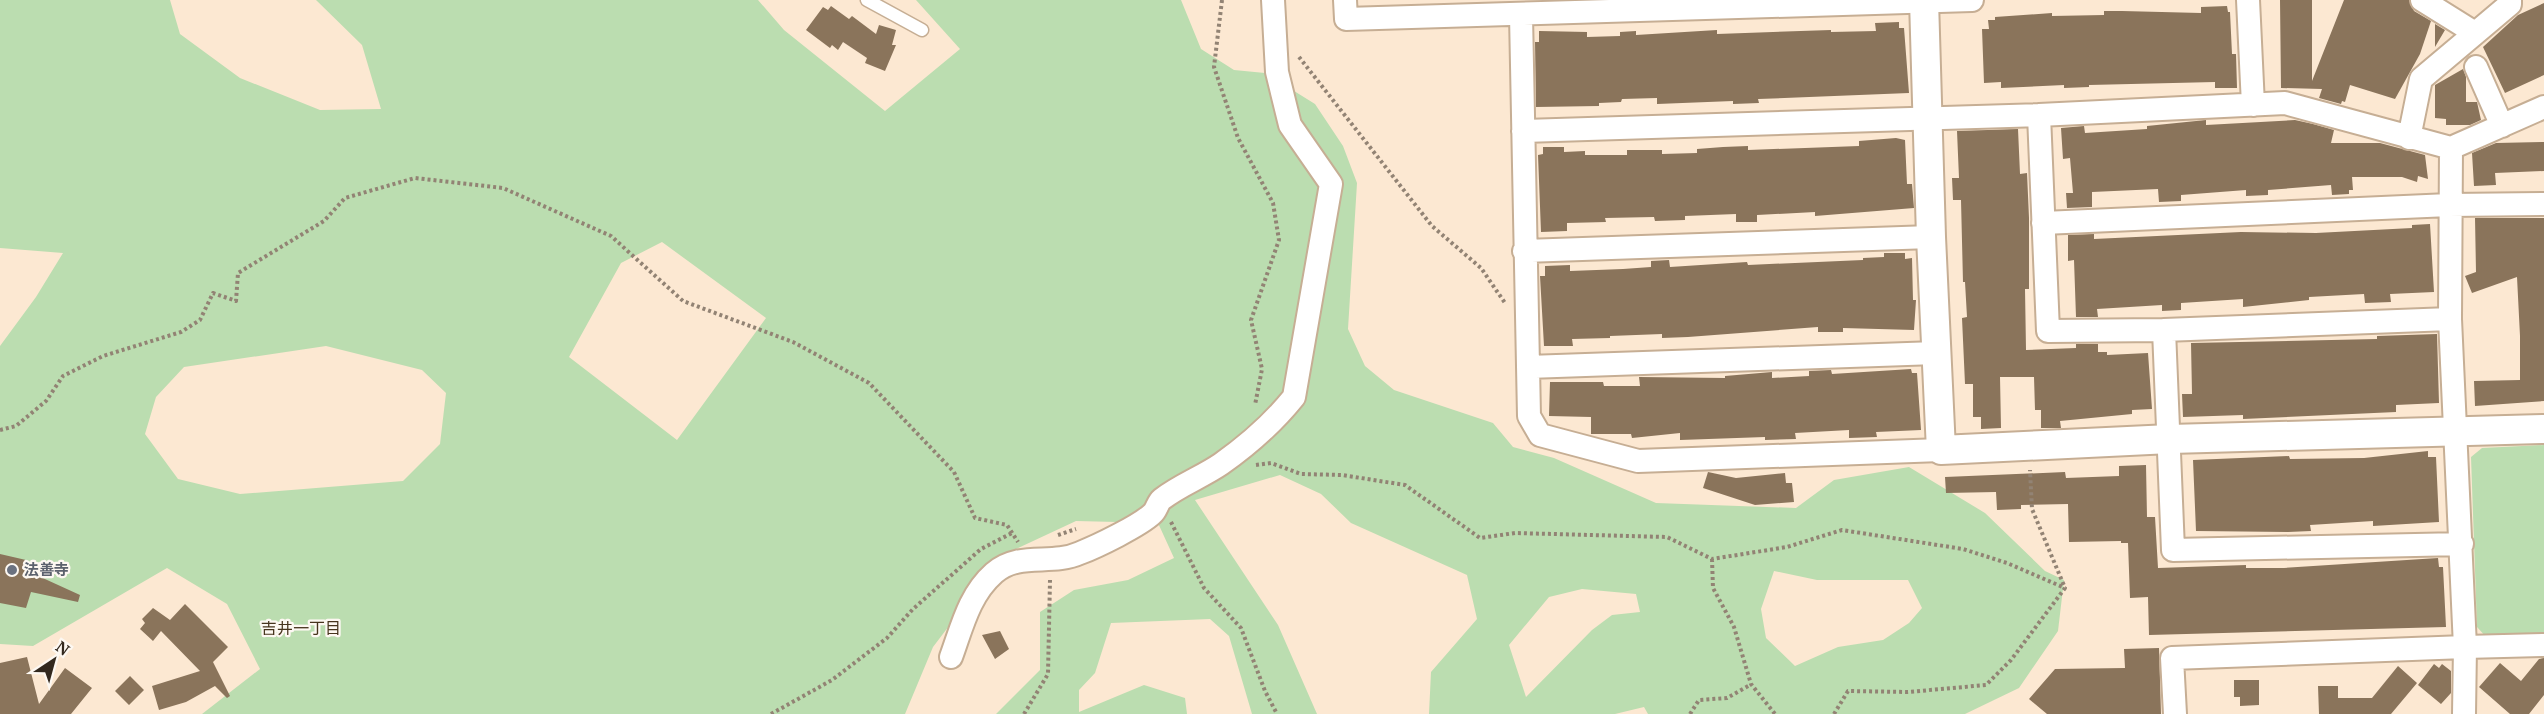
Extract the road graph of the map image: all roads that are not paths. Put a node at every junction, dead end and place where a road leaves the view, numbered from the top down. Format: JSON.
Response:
{"nodes":[{"id":1,"x":867,"y":0,"type":"edge"},
{"id":2,"x":1273,"y":0,"type":"edge"},
{"id":3,"x":1345,"y":0,"type":"edge"},
{"id":4,"x":1971,"y":0,"type":"edge"},
{"id":5,"x":2248,"y":0,"type":"edge"},
{"id":6,"x":2422,"y":0,"type":"edge"},
{"id":7,"x":2510,"y":0,"type":"edge"},
{"id":8,"x":1924,"y":1,"type":"edge"},
{"id":9,"x":1673,"y":5,"type":"edge"},
{"id":10,"x":1521,"y":15,"type":"junction"},
{"id":11,"x":922,"y":30,"type":"dead end"},
{"id":12,"x":2475,"y":33,"type":"junction"},
{"id":13,"x":2476,"y":68,"type":"dead end"},
{"id":14,"x":2253,"y":105,"type":"junction"},
{"id":15,"x":2544,"y":107,"type":"edge"},
{"id":16,"x":2039,"y":115,"type":"junction"},
{"id":17,"x":1928,"y":118,"type":"junction"},
{"id":18,"x":2502,"y":126,"type":"junction"},
{"id":19,"x":1523,"y":131,"type":"junction"},
{"id":20,"x":2409,"y":138,"type":"junction"},
{"id":21,"x":2451,"y":148,"type":"junction"},
{"id":22,"x":2544,"y":204,"type":"edge"},
{"id":23,"x":2449,"y":205,"type":"junction"},
{"id":24,"x":2043,"y":223,"type":"junction"},
{"id":25,"x":1931,"y":237,"type":"junction"},
{"id":26,"x":1524,"y":250,"type":"junction"},
{"id":27,"x":2450,"y":318,"type":"junction"},
{"id":28,"x":2164,"y":330,"type":"junction"},
{"id":29,"x":1936,"y":353,"type":"junction"},
{"id":30,"x":1528,"y":367,"type":"junction"},
{"id":31,"x":2544,"y":429,"type":"edge"},
{"id":32,"x":2457,"y":433,"type":"junction"},
{"id":33,"x":2170,"y":439,"type":"junction"},
{"id":34,"x":1941,"y":450,"type":"junction"},
{"id":35,"x":2462,"y":544,"type":"junction"},
{"id":36,"x":2544,"y":645,"type":"edge"},
{"id":37,"x":2466,"y":647,"type":"junction"},
{"id":38,"x":951,"y":657,"type":"dead end"},
{"id":39,"x":2175,"y":714,"type":"edge"},
{"id":40,"x":2464,"y":714,"type":"edge"}],
"edges":[{"from":1,"to":11,"type":"lane"},
{"from":2,"to":38,"type":"street"},
{"from":3,"to":10,"type":"street"},
{"from":4,"to":8,"type":"street"},
{"from":5,"to":14,"type":"street"},
{"from":6,"to":12,"type":"street"},
{"from":7,"to":12,"type":"street"},
{"from":8,"to":9,"type":"street"},
{"from":8,"to":17,"type":"street"},
{"from":9,"to":10,"type":"street"},
{"from":10,"to":19,"type":"street"},
{"from":12,"to":20,"type":"street"},
{"from":13,"to":18,"type":"street"},
{"from":14,"to":16,"type":"street"},
{"from":14,"to":20,"type":"street"},
{"from":15,"to":18,"type":"street"},
{"from":16,"to":17,"type":"street"},
{"from":16,"to":24,"type":"street"},
{"from":17,"to":19,"type":"street"},
{"from":17,"to":25,"type":"street"},
{"from":18,"to":21,"type":"street"},
{"from":19,"to":26,"type":"street"},
{"from":20,"to":21,"type":"street"},
{"from":21,"to":23,"type":"street"},
{"from":22,"to":23,"type":"street"},
{"from":23,"to":24,"type":"street"},
{"from":23,"to":27,"type":"street"},
{"from":24,"to":28,"type":"street"},
{"from":25,"to":26,"type":"street"},
{"from":25,"to":29,"type":"street"},
{"from":26,"to":30,"type":"street"},
{"from":27,"to":28,"type":"street"},
{"from":27,"to":32,"type":"street"},
{"from":28,"to":33,"type":"street"},
{"from":29,"to":30,"type":"street"},
{"from":29,"to":34,"type":"street"},
{"from":30,"to":34,"type":"street"},
{"from":31,"to":32,"type":"street"},
{"from":32,"to":33,"type":"street"},
{"from":32,"to":35,"type":"street"},
{"from":33,"to":34,"type":"street"},
{"from":33,"to":35,"type":"street"},
{"from":35,"to":37,"type":"street"},
{"from":36,"to":37,"type":"street"},
{"from":37,"to":39,"type":"street"},
{"from":37,"to":40,"type":"street"}]}
